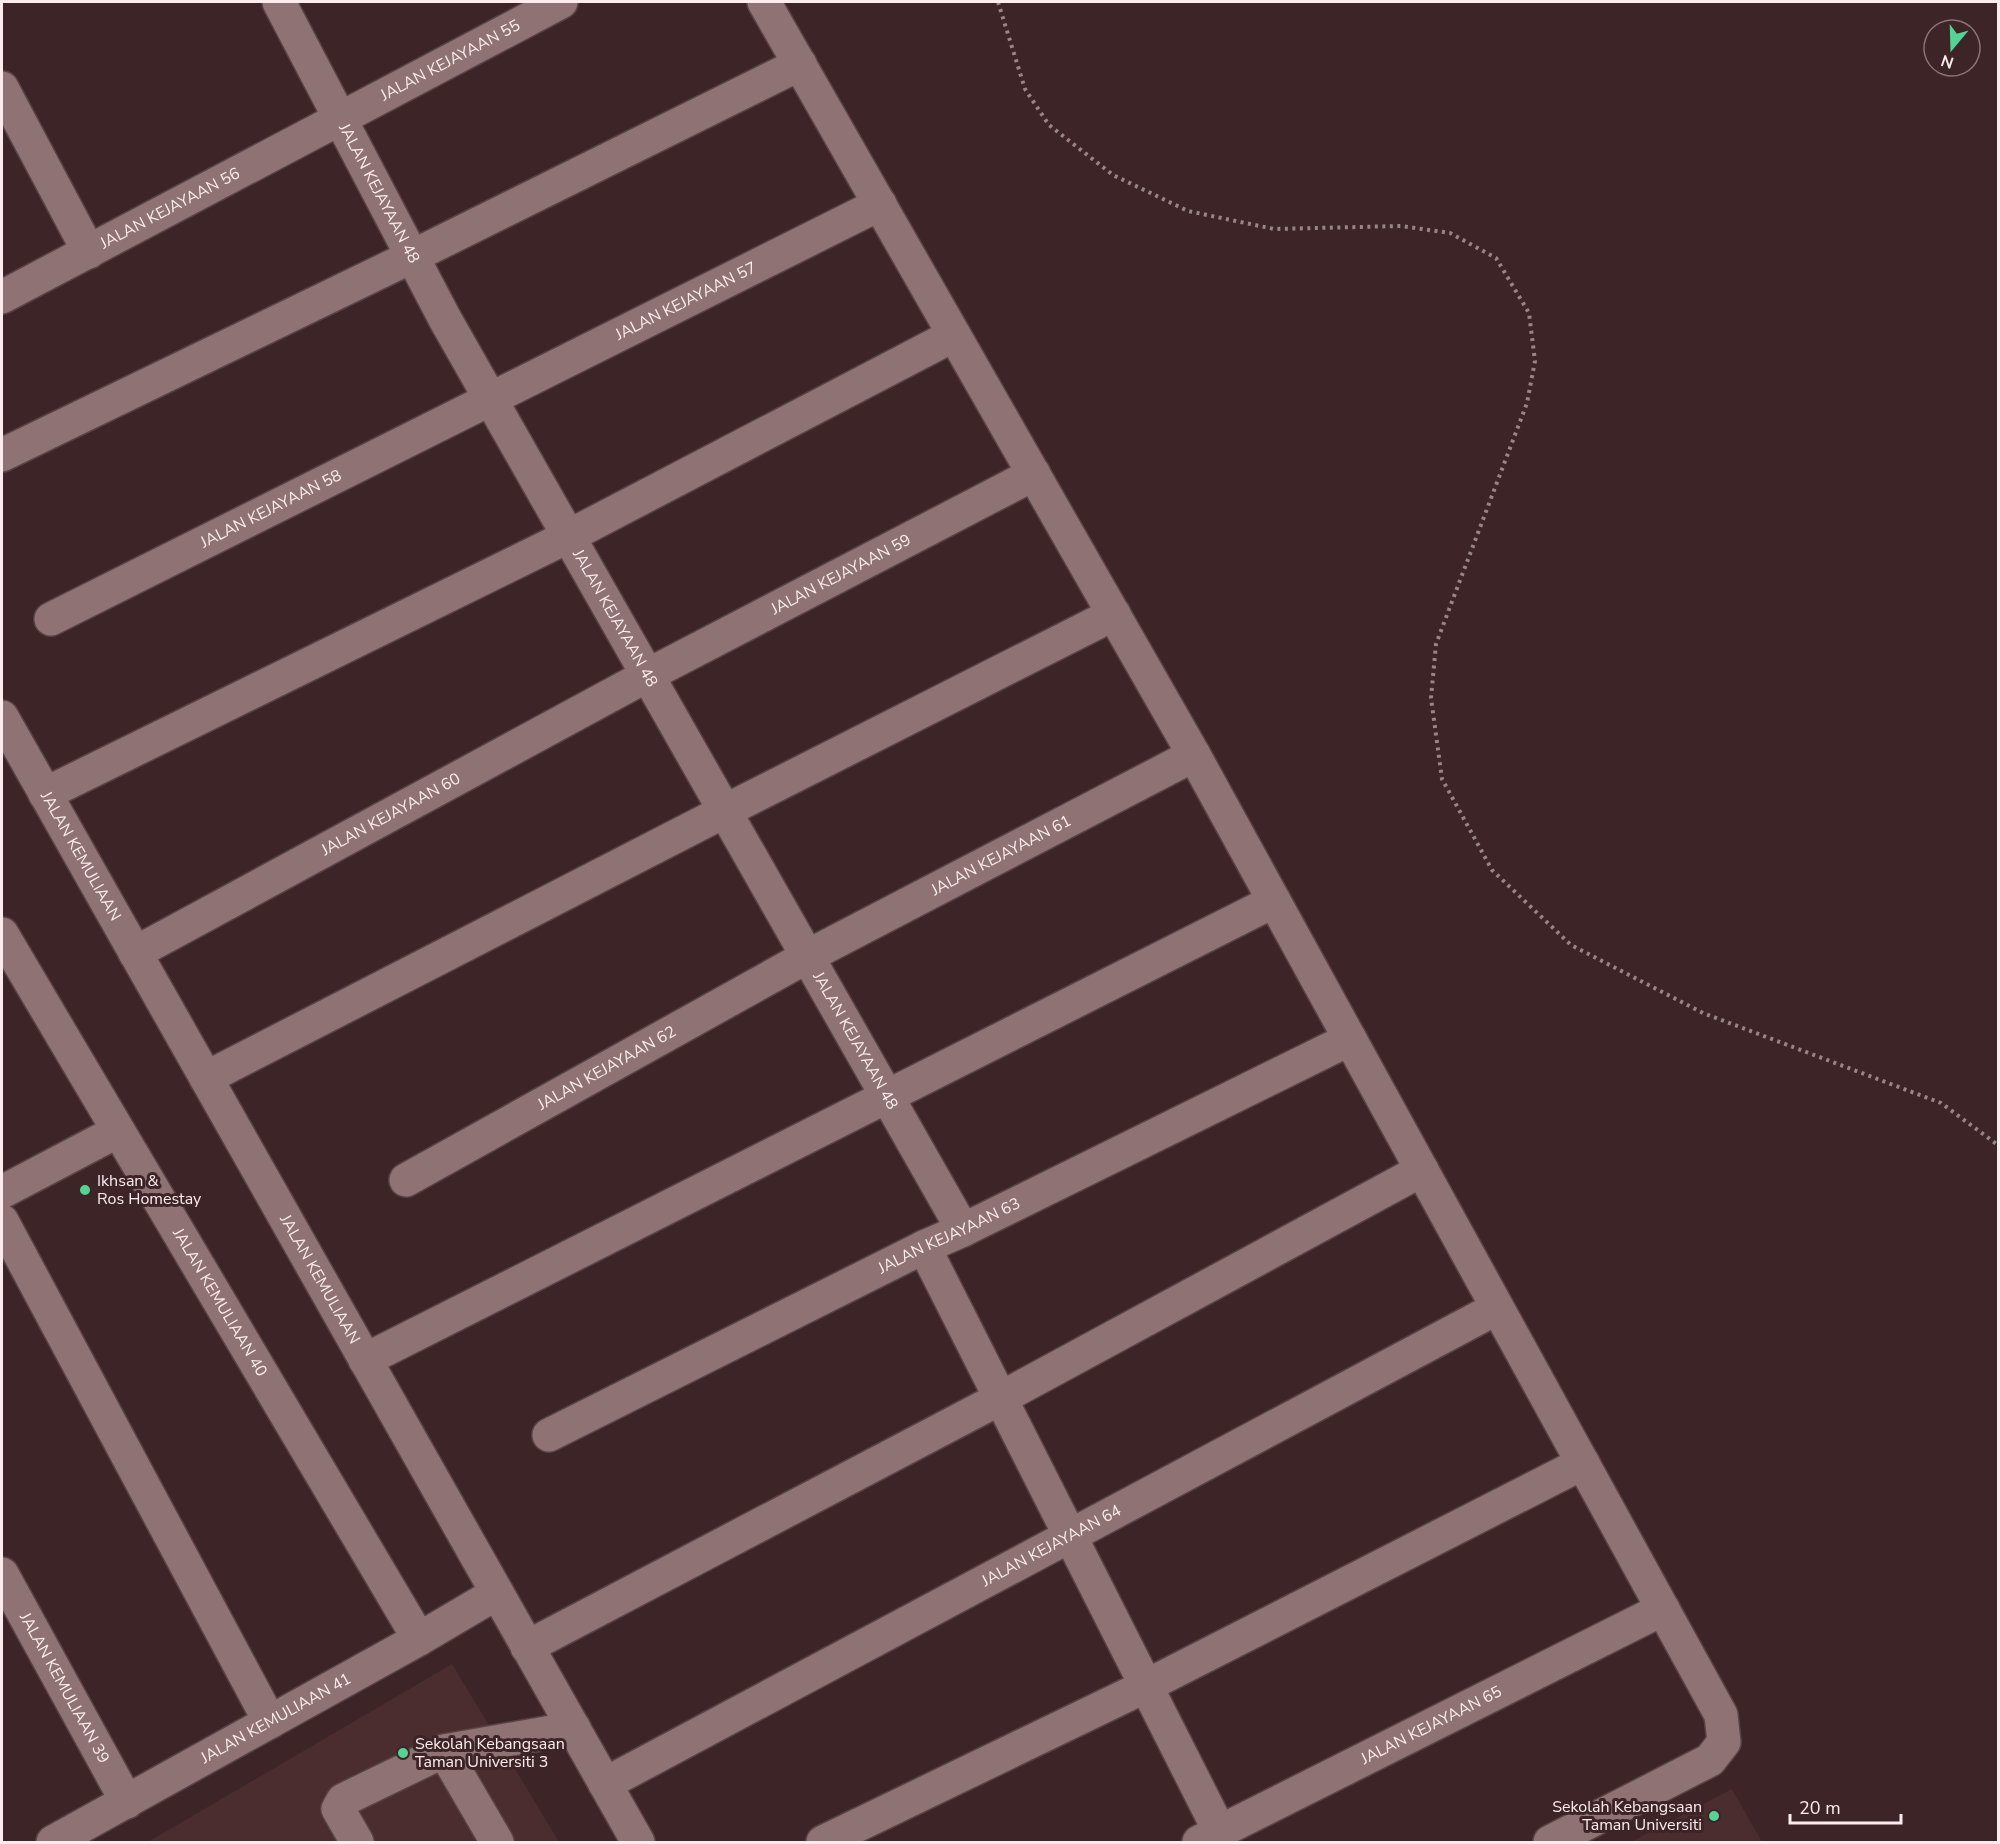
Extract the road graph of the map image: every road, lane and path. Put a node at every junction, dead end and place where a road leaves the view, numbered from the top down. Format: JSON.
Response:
{"nodes":[{"id":1,"x":279,"y":2,"type":"edge"},
{"id":2,"x":561,"y":2,"type":"edge"},
{"id":3,"x":764,"y":2,"type":"edge"},
{"id":4,"x":998,"y":2,"type":"edge"},
{"id":5,"x":800,"y":64,"type":"junction"},
{"id":6,"x":2,"y":88,"type":"edge"},
{"id":7,"x":340,"y":117,"type":"junction"},
{"id":8,"x":880,"y":204,"type":"junction"},
{"id":9,"x":89,"y":252,"type":"junction"},
{"id":10,"x":413,"y":256,"type":"junction"},
{"id":11,"x":2,"y":297,"type":"edge"},
{"id":12,"x":954,"y":335,"type":"junction"},
{"id":13,"x":491,"y":399,"type":"junction"},
{"id":14,"x":2,"y":455,"type":"edge"},
{"id":15,"x":1034,"y":474,"type":"junction"},
{"id":16,"x":569,"y":536,"type":"junction"},
{"id":17,"x":1114,"y":614,"type":"junction"},
{"id":18,"x":51,"y":619,"type":"dead end"},
{"id":19,"x":648,"y":675,"type":"junction"},
{"id":20,"x":2,"y":717,"type":"edge"},
{"id":21,"x":1194,"y":755,"type":"junction"},
{"id":22,"x":45,"y":794,"type":"junction"},
{"id":23,"x":725,"y":811,"type":"junction"},
{"id":24,"x":1274,"y":901,"type":"junction"},
{"id":25,"x":2,"y":934,"type":"edge"},
{"id":26,"x":135,"y":953,"type":"junction"},
{"id":27,"x":808,"y":956,"type":"junction"},
{"id":28,"x":1350,"y":1039,"type":"junction"},
{"id":29,"x":206,"y":1078,"type":"junction"},
{"id":30,"x":887,"y":1096,"type":"junction"},
{"id":31,"x":118,"y":1131,"type":"junction"},
{"id":32,"x":1998,"y":1145,"type":"edge"},
{"id":33,"x":1422,"y":1170,"type":"junction"},
{"id":34,"x":406,"y":1180,"type":"dead end"},
{"id":35,"x":2,"y":1192,"type":"edge"},
{"id":36,"x":2,"y":1221,"type":"edge"},
{"id":37,"x":963,"y":1230,"type":"junction"},
{"id":38,"x":924,"y":1247,"type":"junction"},
{"id":39,"x":1497,"y":1308,"type":"junction"},
{"id":40,"x":365,"y":1360,"type":"junction"},
{"id":41,"x":1000,"y":1398,"type":"junction"},
{"id":42,"x":549,"y":1435,"type":"dead end"},
{"id":43,"x":1583,"y":1463,"type":"junction"},
{"id":44,"x":1070,"y":1535,"type":"junction"},
{"id":45,"x":2,"y":1574,"type":"edge"},
{"id":46,"x":497,"y":1593,"type":"junction"},
{"id":47,"x":1663,"y":1609,"type":"junction"},
{"id":48,"x":419,"y":1639,"type":"junction"},
{"id":49,"x":527,"y":1647,"type":"junction"},
{"id":50,"x":1146,"y":1686,"type":"junction"},
{"id":51,"x":270,"y":1722,"type":"junction"},
{"id":52,"x":574,"y":1728,"type":"junction"},
{"id":53,"x":444,"y":1751,"type":"junction"},
{"id":54,"x":605,"y":1784,"type":"junction"},
{"id":55,"x":127,"y":1802,"type":"junction"},
{"id":56,"x":1223,"y":1836,"type":"edge"},
{"id":57,"x":52,"y":1842,"type":"edge"},
{"id":58,"x":357,"y":1842,"type":"edge"},
{"id":59,"x":497,"y":1842,"type":"edge"},
{"id":60,"x":638,"y":1842,"type":"edge"},
{"id":61,"x":823,"y":1842,"type":"edge"},
{"id":62,"x":1550,"y":1842,"type":"edge"}],
"edges":[{"from":1,"to":7,"type":"street","name":"JALAN KEJAYAAN 48"},
{"from":2,"to":7,"type":"street","name":"JALAN KEJAYAAN 55"},
{"from":3,"to":5,"type":"street"},
{"from":4,"to":32,"type":"path"},
{"from":5,"to":8,"type":"street"},
{"from":5,"to":10,"type":"street"},
{"from":6,"to":9,"type":"street"},
{"from":7,"to":9,"type":"street","name":"JALAN KEJAYAAN 56"},
{"from":7,"to":10,"type":"street","name":"JALAN KEJAYAAN 48"},
{"from":8,"to":12,"type":"street"},
{"from":8,"to":13,"type":"street","name":"JALAN KEJAYAAN 57"},
{"from":9,"to":11,"type":"street","name":"JALAN KEJAYAAN 56"},
{"from":10,"to":13,"type":"street","name":"JALAN KEJAYAAN 48"},
{"from":10,"to":14,"type":"street"},
{"from":12,"to":15,"type":"street"},
{"from":12,"to":16,"type":"street"},
{"from":13,"to":16,"type":"street","name":"JALAN KEJAYAAN 48"},
{"from":13,"to":18,"type":"street","name":"JALAN KEJAYAAN 58"},
{"from":15,"to":17,"type":"street"},
{"from":15,"to":19,"type":"street","name":"JALAN KEJAYAAN 59"},
{"from":16,"to":19,"type":"street","name":"JALAN KEJAYAAN 48"},
{"from":16,"to":22,"type":"street"},
{"from":17,"to":21,"type":"street"},
{"from":17,"to":23,"type":"street"},
{"from":19,"to":23,"type":"street","name":"JALAN KEJAYAAN 48"},
{"from":19,"to":26,"type":"street","name":"JALAN KEJAYAAN 60"},
{"from":20,"to":22,"type":"street","name":"JALAN KEMULIAAN"},
{"from":21,"to":24,"type":"street"},
{"from":21,"to":27,"type":"street","name":"JALAN KEJAYAAN 61"},
{"from":22,"to":26,"type":"street","name":"JALAN KEMULIAAN"},
{"from":23,"to":27,"type":"street","name":"JALAN KEJAYAAN 48"},
{"from":23,"to":29,"type":"street"},
{"from":24,"to":28,"type":"street"},
{"from":24,"to":30,"type":"street"},
{"from":25,"to":31,"type":"street","name":"JALAN KEMULIAAN 40"},
{"from":26,"to":29,"type":"street","name":"JALAN KEMULIAAN"},
{"from":27,"to":30,"type":"street","name":"JALAN KEJAYAAN 48"},
{"from":27,"to":34,"type":"street","name":"JALAN KEJAYAAN 62"},
{"from":28,"to":33,"type":"street"},
{"from":28,"to":37,"type":"street","name":"JALAN KEJAYAAN 63"},
{"from":29,"to":40,"type":"street","name":"JALAN KEMULIAAN"},
{"from":30,"to":37,"type":"street","name":"JALAN KEJAYAAN 48"},
{"from":30,"to":40,"type":"street"},
{"from":31,"to":35,"type":"street"},
{"from":31,"to":48,"type":"street","name":"JALAN KEMULIAAN 40"},
{"from":33,"to":39,"type":"street"},
{"from":33,"to":41,"type":"street"},
{"from":36,"to":51,"type":"street"},
{"from":37,"to":38,"type":"street","name":"JALAN KEJAYAAN 63"},
{"from":38,"to":41,"type":"street"},
{"from":38,"to":42,"type":"street","name":"JALAN KEJAYAAN 63"},
{"from":39,"to":43,"type":"street"},
{"from":39,"to":44,"type":"street","name":"JALAN KEJAYAAN 64"},
{"from":40,"to":46,"type":"street","name":"JALAN KEMULIAAN"},
{"from":41,"to":44,"type":"street"},
{"from":41,"to":49,"type":"street"},
{"from":43,"to":47,"type":"street"},
{"from":43,"to":50,"type":"street"},
{"from":44,"to":50,"type":"street"},
{"from":44,"to":54,"type":"street","name":"JALAN KEJAYAAN 64"},
{"from":45,"to":55,"type":"street","name":"JALAN KEMULIAAN 39"},
{"from":46,"to":48,"type":"street","name":"JALAN KEMULIAAN 41"},
{"from":46,"to":49,"type":"street","name":"JALAN KEMULIAAN"},
{"from":47,"to":56,"type":"street","name":"JALAN KEJAYAAN 65"},
{"from":47,"to":62,"type":"street"},
{"from":48,"to":51,"type":"street","name":"JALAN KEMULIAAN 41"},
{"from":49,"to":52,"type":"street","name":"JALAN KEMULIAAN"},
{"from":50,"to":56,"type":"street"},
{"from":50,"to":61,"type":"street"},
{"from":51,"to":55,"type":"street","name":"JALAN KEMULIAAN 41"},
{"from":52,"to":53,"type":"street"},
{"from":52,"to":54,"type":"street","name":"JALAN KEMULIAAN"},
{"from":53,"to":58,"type":"street"},
{"from":53,"to":59,"type":"street"},
{"from":54,"to":60,"type":"street","name":"JALAN KEMULIAAN"},
{"from":55,"to":57,"type":"street","name":"JALAN KEMULIAAN 41"}]}
